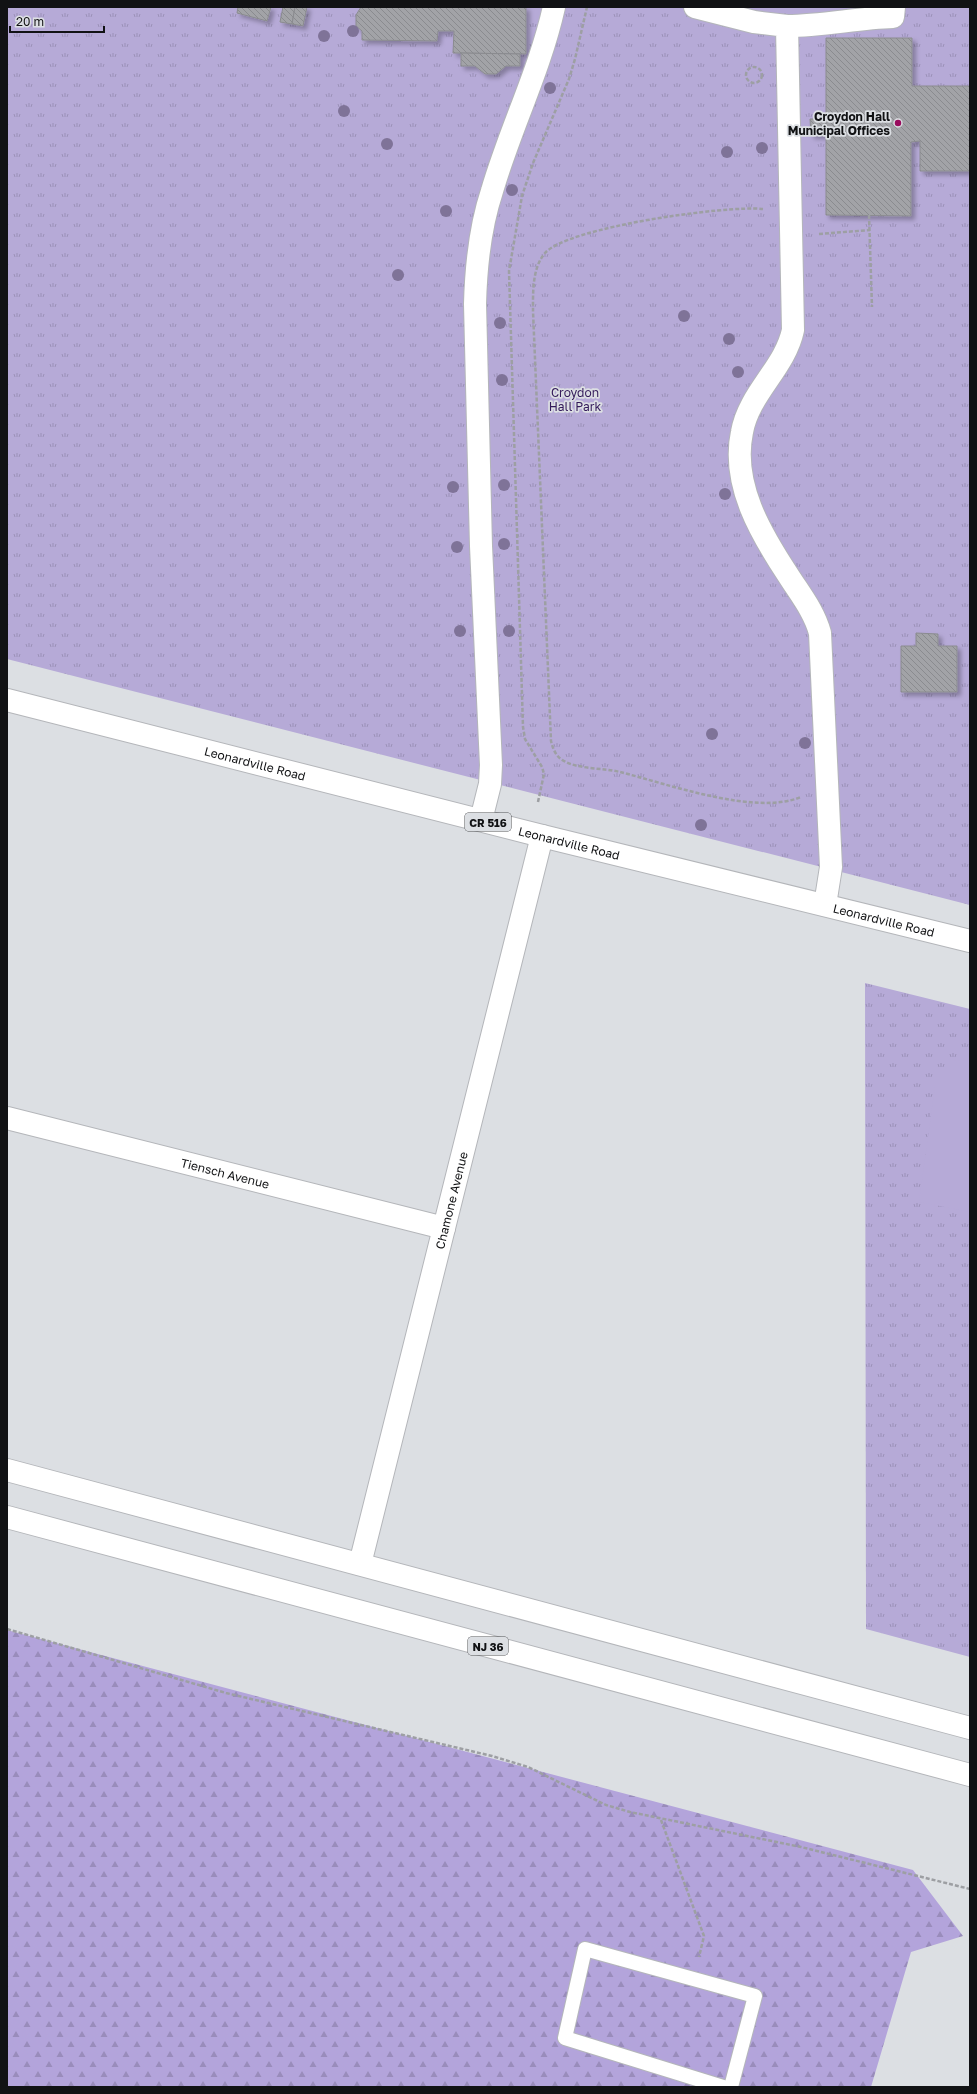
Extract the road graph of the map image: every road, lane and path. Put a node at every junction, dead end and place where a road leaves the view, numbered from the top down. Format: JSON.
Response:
{"nodes":[{"id":1,"x":554,"y":7,"type":"edge"},
{"id":2,"x":587,"y":7,"type":"edge"},
{"id":3,"x":695,"y":7,"type":"edge"},
{"id":4,"x":894,"y":12,"type":"edge"},
{"id":5,"x":787,"y":26,"type":"junction"},
{"id":6,"x":761,"y":79,"type":"joint"},
{"id":7,"x":869,"y":215,"type":"dead end"},
{"id":8,"x":790,"y":229,"type":"junction"},
{"id":9,"x":870,"y":230,"type":"junction"},
{"id":10,"x":872,"y":308,"type":"dead end"},
{"id":11,"x":7,"y":700,"type":"edge"},
{"id":12,"x":828,"y":782,"type":"junction"},
{"id":13,"x":538,"y":802,"type":"dead end"},
{"id":14,"x":481,"y":820,"type":"junction"},
{"id":15,"x":542,"y":836,"type":"junction"},
{"id":16,"x":824,"y":905,"type":"junction"},
{"id":17,"x":970,"y":941,"type":"edge"},
{"id":18,"x":7,"y":1118,"type":"edge"},
{"id":19,"x":444,"y":1228,"type":"junction"},
{"id":20,"x":7,"y":1470,"type":"edge"},
{"id":21,"x":7,"y":1516,"type":"edge"},
{"id":22,"x":360,"y":1564,"type":"junction"},
{"id":23,"x":7,"y":1629,"type":"edge"},
{"id":24,"x":970,"y":1728,"type":"edge"},
{"id":25,"x":970,"y":1775,"type":"edge"},
{"id":26,"x":661,"y":1820,"type":"junction"},
{"id":27,"x":970,"y":1889,"type":"edge"},
{"id":28,"x":694,"y":1980,"type":"junction"},
{"id":29,"x":723,"y":2087,"type":"edge"},
{"id":30,"x":730,"y":2087,"type":"edge"}],
"edges":[{"from":1,"to":14,"type":"main road"},
{"from":2,"to":13,"type":"path"},
{"from":3,"to":5,"type":"main road"},
{"from":4,"to":5,"type":"main road"},
{"from":5,"to":8,"type":"main road"},
{"from":6,"to":6,"type":"path"},
{"from":7,"to":9,"type":"path"},
{"from":8,"to":9,"type":"path"},
{"from":8,"to":12,"type":"main road"},
{"from":8,"to":12,"type":"path"},
{"from":9,"to":10,"type":"path"},
{"from":11,"to":14,"type":"main road","name":"Leonardville Road","number":"CR 516"},
{"from":12,"to":16,"type":"main road"},
{"from":14,"to":15,"type":"main road","name":"Leonardville Road","number":"CR 516"},
{"from":15,"to":16,"type":"main road","name":"Leonardville Road","number":"CR 516"},
{"from":15,"to":19,"type":"main road","name":"Chamone Avenue"},
{"from":16,"to":17,"type":"main road","name":"Leonardville Road","number":"CR 516"},
{"from":18,"to":19,"type":"main road","name":"Tiensch Avenue"},
{"from":19,"to":22,"type":"main road","name":"Chamone Avenue"},
{"from":20,"to":22,"type":"main road"},
{"from":21,"to":25,"type":"main road","number":"NJ 36"},
{"from":22,"to":24,"type":"main road"},
{"from":23,"to":26,"type":"path"},
{"from":26,"to":27,"type":"path"},
{"from":26,"to":28,"type":"path"},
{"from":28,"to":29,"type":"lane"},
{"from":28,"to":30,"type":"lane"}]}
